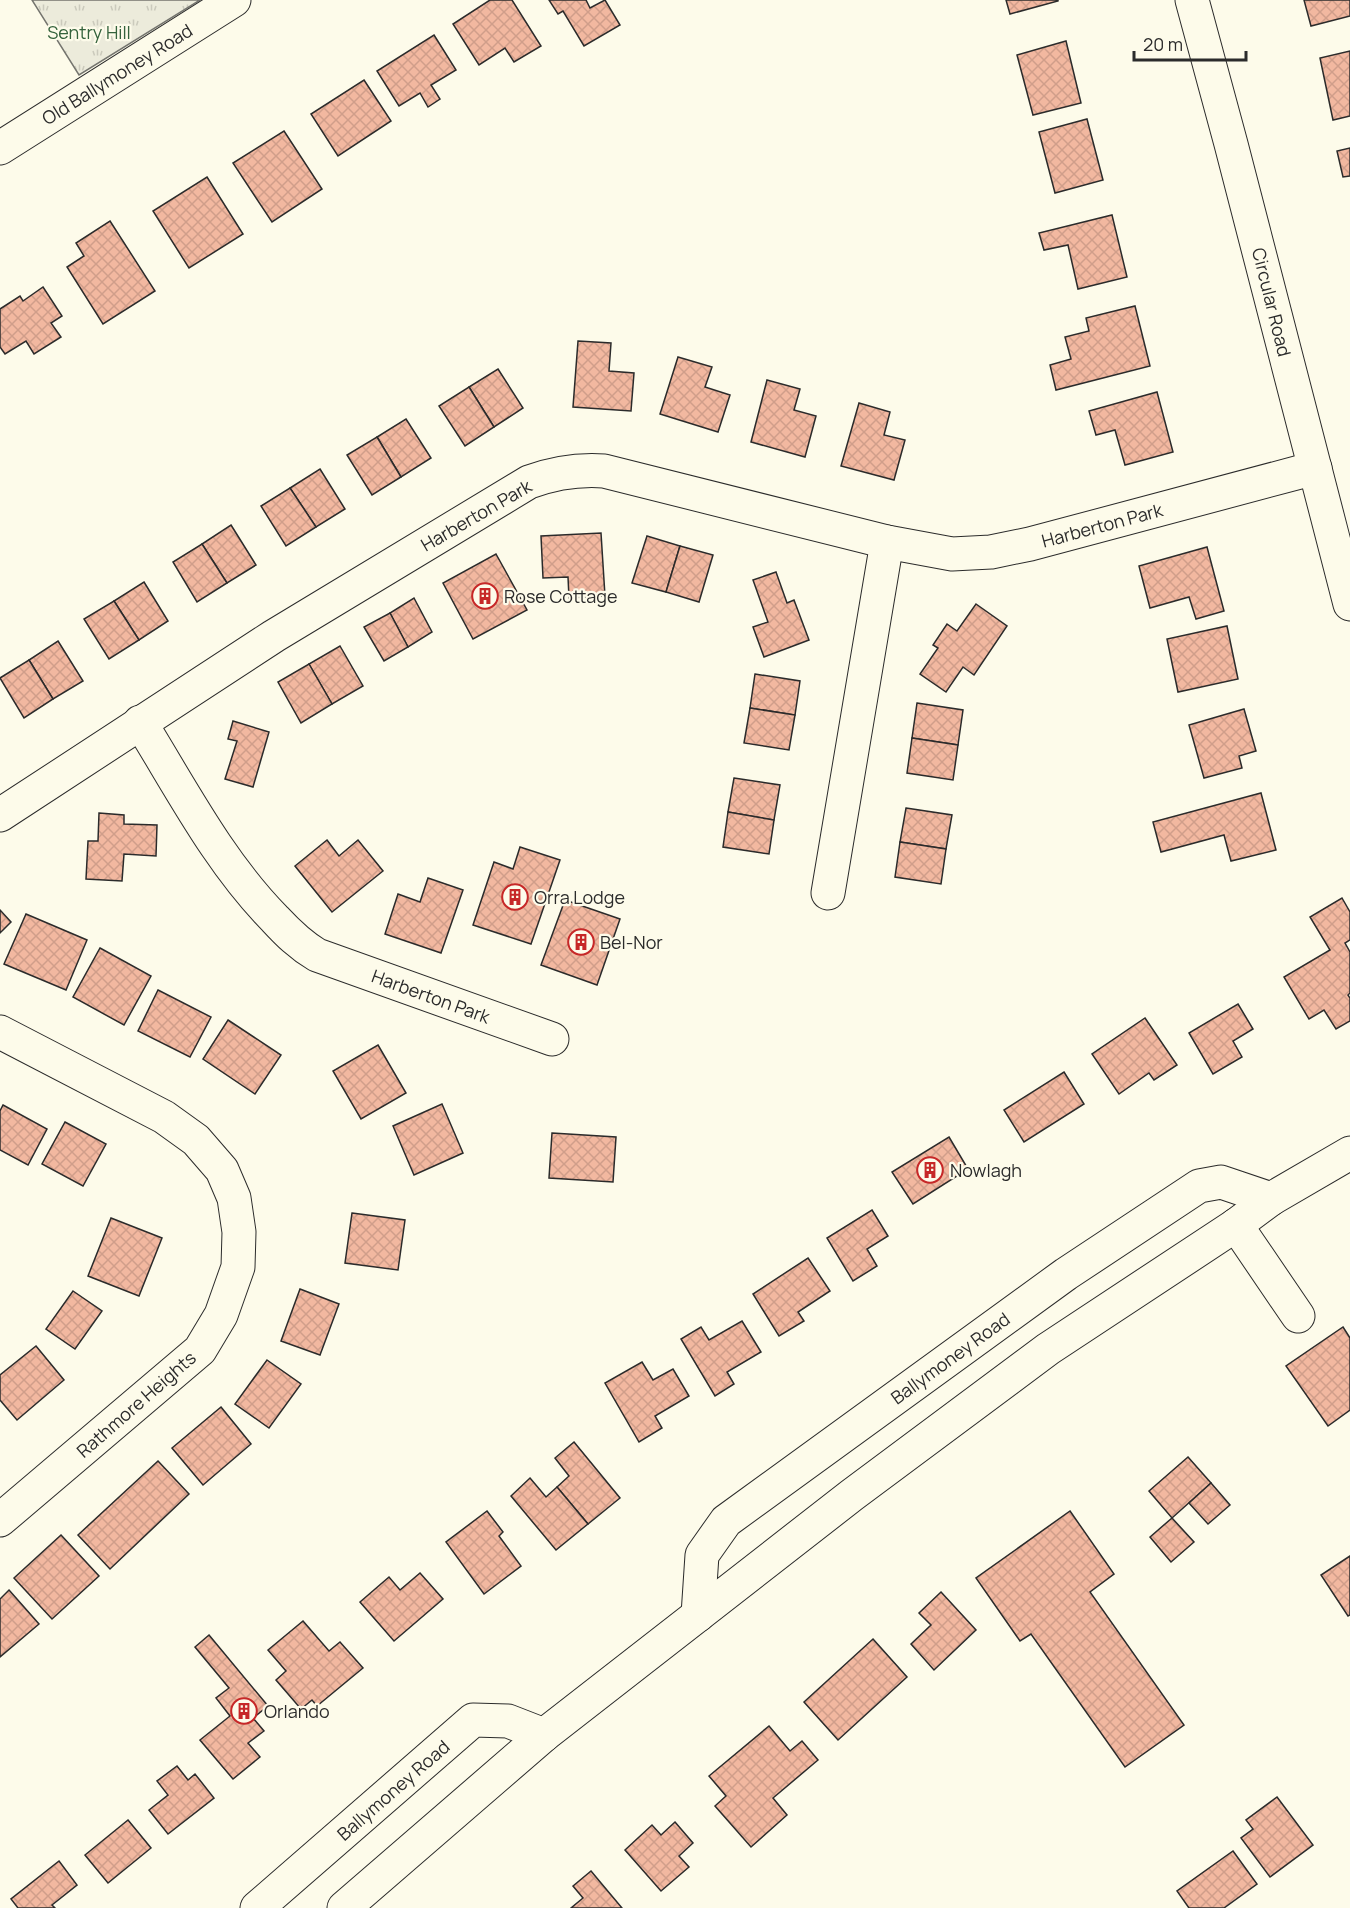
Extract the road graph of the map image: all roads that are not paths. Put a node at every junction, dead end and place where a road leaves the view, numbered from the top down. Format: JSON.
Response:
{"nodes":[{"id":1,"x":234,"y":0,"type":"edge"},
{"id":2,"x":1192,"y":0,"type":"edge"},
{"id":3,"x":0,"y":148,"type":"edge"},
{"id":4,"x":1315,"y":468,"type":"junction"},
{"id":5,"x":887,"y":542,"type":"junction"},
{"id":6,"x":1350,"y":604,"type":"edge"},
{"id":7,"x":140,"y":722,"type":"junction"},
{"id":8,"x":0,"y":815,"type":"edge"},
{"id":9,"x":828,"y":893,"type":"dead end"},
{"id":10,"x":0,"y":1032,"type":"edge"},
{"id":11,"x":552,"y":1039,"type":"dead end"},
{"id":12,"x":1350,"y":1152,"type":"edge"},
{"id":13,"x":1271,"y":1199,"type":"junction"},
{"id":14,"x":1236,"y":1226,"type":"junction"},
{"id":15,"x":1298,"y":1316,"type":"dead end"},
{"id":16,"x":0,"y":1520,"type":"edge"},
{"id":17,"x":698,"y":1615,"type":"junction"},
{"id":18,"x":544,"y":1735,"type":"junction"},
{"id":19,"x":257,"y":1908,"type":"edge"},
{"id":20,"x":344,"y":1908,"type":"edge"}],
"edges":[{"from":1,"to":3,"type":"street","name":"Old Ballymoney Road"},
{"from":2,"to":4,"type":"street","name":"Circular Road"},
{"from":4,"to":5,"type":"street","name":"Harberton Park"},
{"from":4,"to":6,"type":"street","name":"Circular Road"},
{"from":5,"to":7,"type":"street","name":"Harberton Park"},
{"from":5,"to":9,"type":"street"},
{"from":7,"to":8,"type":"street","name":"Harberton Park"},
{"from":7,"to":11,"type":"street","name":"Harberton Park"},
{"from":10,"to":16,"type":"street","name":"Rathmore Heights"},
{"from":12,"to":13,"type":"street"},
{"from":13,"to":14,"type":"street"},
{"from":13,"to":17,"type":"street","name":"Ballymoney Road"},
{"from":14,"to":15,"type":"street"},
{"from":14,"to":17,"type":"street"},
{"from":17,"to":18,"type":"street"},
{"from":18,"to":19,"type":"street","name":"Ballymoney Road"},
{"from":18,"to":20,"type":"street"}]}
